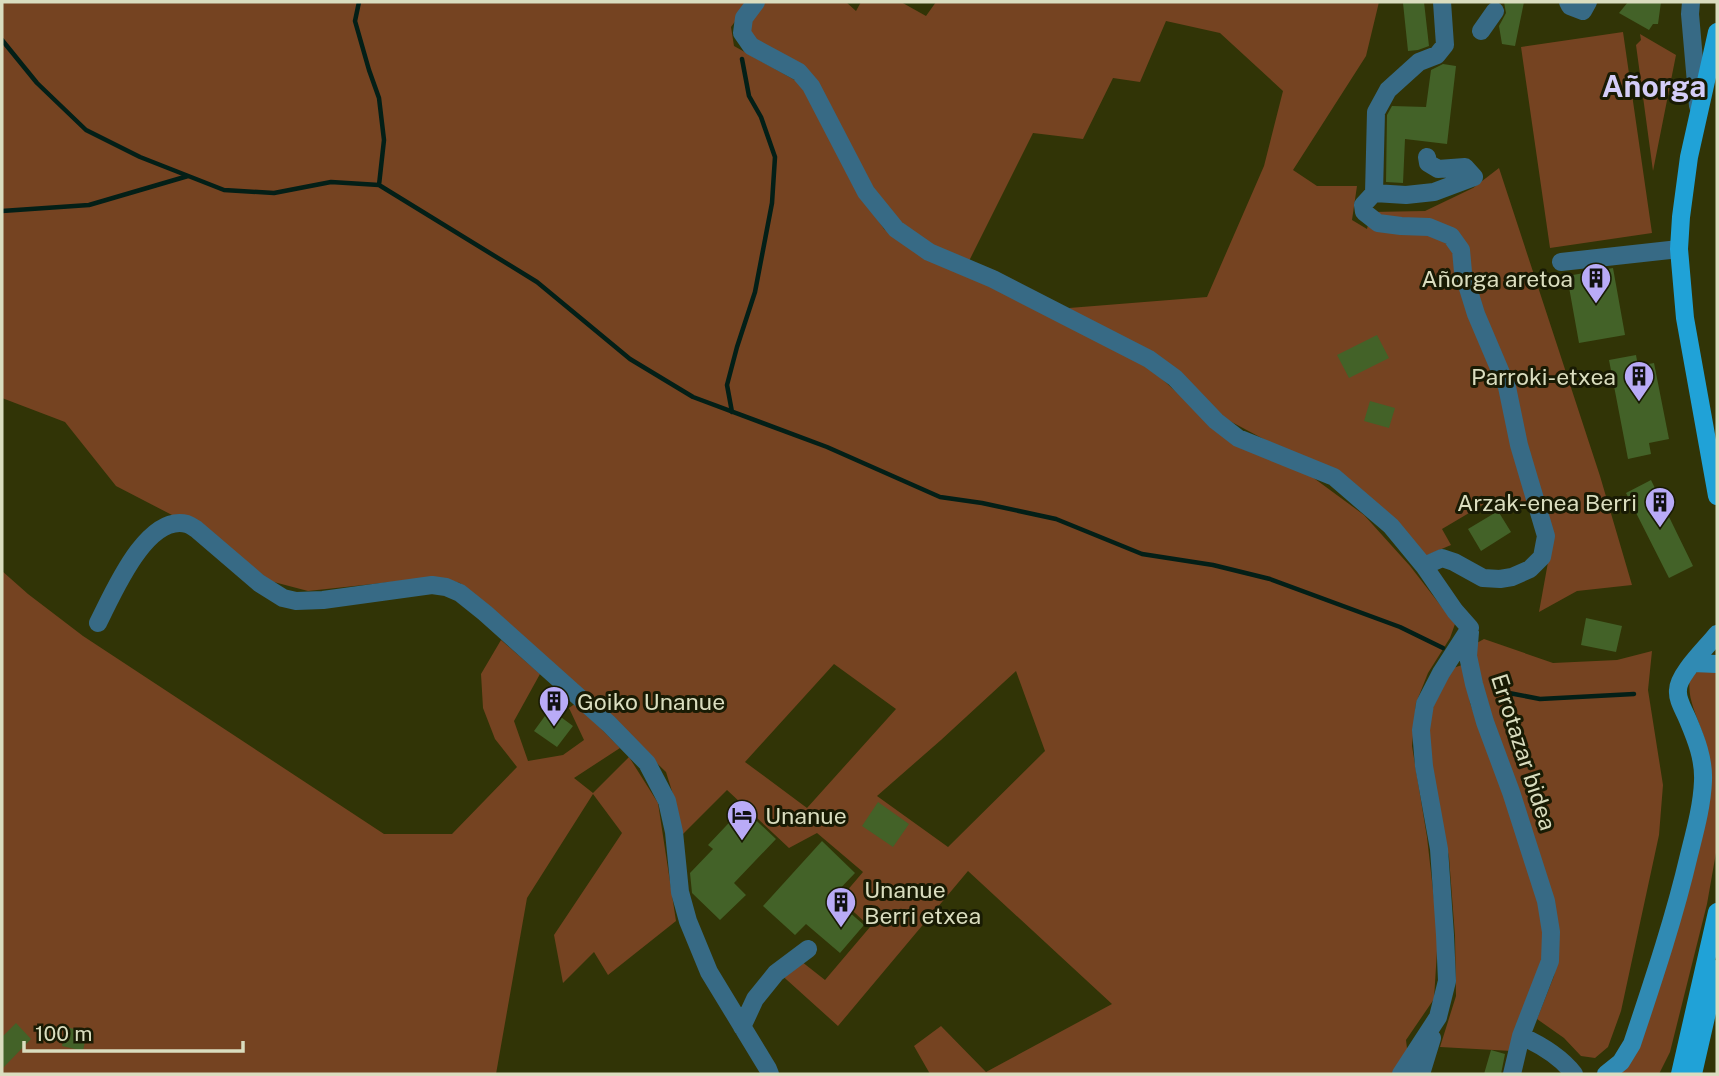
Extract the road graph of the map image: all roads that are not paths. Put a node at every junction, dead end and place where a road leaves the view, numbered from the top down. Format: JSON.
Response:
{"nodes":[{"id":1,"x":756,"y":2,"type":"edge"},
{"id":2,"x":1442,"y":2,"type":"edge"},
{"id":3,"x":1568,"y":2,"type":"edge"},
{"id":4,"x":1588,"y":2,"type":"edge"},
{"id":5,"x":1691,"y":2,"type":"edge"},
{"id":6,"x":1495,"y":11,"type":"dead end"},
{"id":7,"x":1481,"y":31,"type":"dead end"},
{"id":8,"x":1717,"y":32,"type":"edge"},
{"id":9,"x":1699,"y":110,"type":"junction"},
{"id":10,"x":1427,"y":157,"type":"dead end"},
{"id":11,"x":1374,"y":193,"type":"junction"},
{"id":12,"x":1679,"y":249,"type":"junction"},
{"id":13,"x":1561,"y":262,"type":"dead end"},
{"id":14,"x":1717,"y":496,"type":"edge"},
{"id":15,"x":1424,"y":566,"type":"junction"},
{"id":16,"x":98,"y":623,"type":"dead end"},
{"id":17,"x":1470,"y":628,"type":"junction"},
{"id":18,"x":1717,"y":634,"type":"edge"},
{"id":19,"x":1693,"y":663,"type":"junction"},
{"id":20,"x":1717,"y":664,"type":"edge"},
{"id":21,"x":1717,"y":912,"type":"edge"},
{"id":22,"x":808,"y":949,"type":"dead end"},
{"id":23,"x":1717,"y":969,"type":"edge"},
{"id":24,"x":1438,"y":1017,"type":"junction"},
{"id":25,"x":742,"y":1027,"type":"junction"},
{"id":26,"x":1521,"y":1036,"type":"junction"},
{"id":27,"x":770,"y":1074,"type":"edge"},
{"id":28,"x":1401,"y":1074,"type":"edge"},
{"id":29,"x":1421,"y":1074,"type":"edge"},
{"id":30,"x":1512,"y":1074,"type":"edge"},
{"id":31,"x":1574,"y":1074,"type":"edge"},
{"id":32,"x":1606,"y":1074,"type":"edge"},
{"id":33,"x":1680,"y":1074,"type":"edge"},
{"id":34,"x":1692,"y":1074,"type":"edge"}],
"edges":[{"from":1,"to":15,"type":"street"},
{"from":2,"to":11,"type":"street"},
{"from":3,"to":4,"type":"street"},
{"from":5,"to":9,"type":"street"},
{"from":6,"to":7,"type":"street"},
{"from":8,"to":9,"type":"main road"},
{"from":9,"to":12,"type":"main road"},
{"from":10,"to":11,"type":"street"},
{"from":11,"to":15,"type":"street"},
{"from":12,"to":13,"type":"street"},
{"from":12,"to":14,"type":"main road"},
{"from":15,"to":17,"type":"street"},
{"from":16,"to":25,"type":"street"},
{"from":17,"to":24,"type":"street"},
{"from":17,"to":26,"type":"street","name":"Errotazar bidea"},
{"from":18,"to":19,"type":"street"},
{"from":19,"to":20,"type":"street"},
{"from":19,"to":32,"type":"street"},
{"from":21,"to":33,"type":"main road"},
{"from":22,"to":25,"type":"street"},
{"from":23,"to":34,"type":"main road"},
{"from":24,"to":28,"type":"street"},
{"from":24,"to":29,"type":"street"},
{"from":25,"to":27,"type":"street"},
{"from":26,"to":30,"type":"street","name":"Errotazar bidea"},
{"from":26,"to":31,"type":"street"}]}
